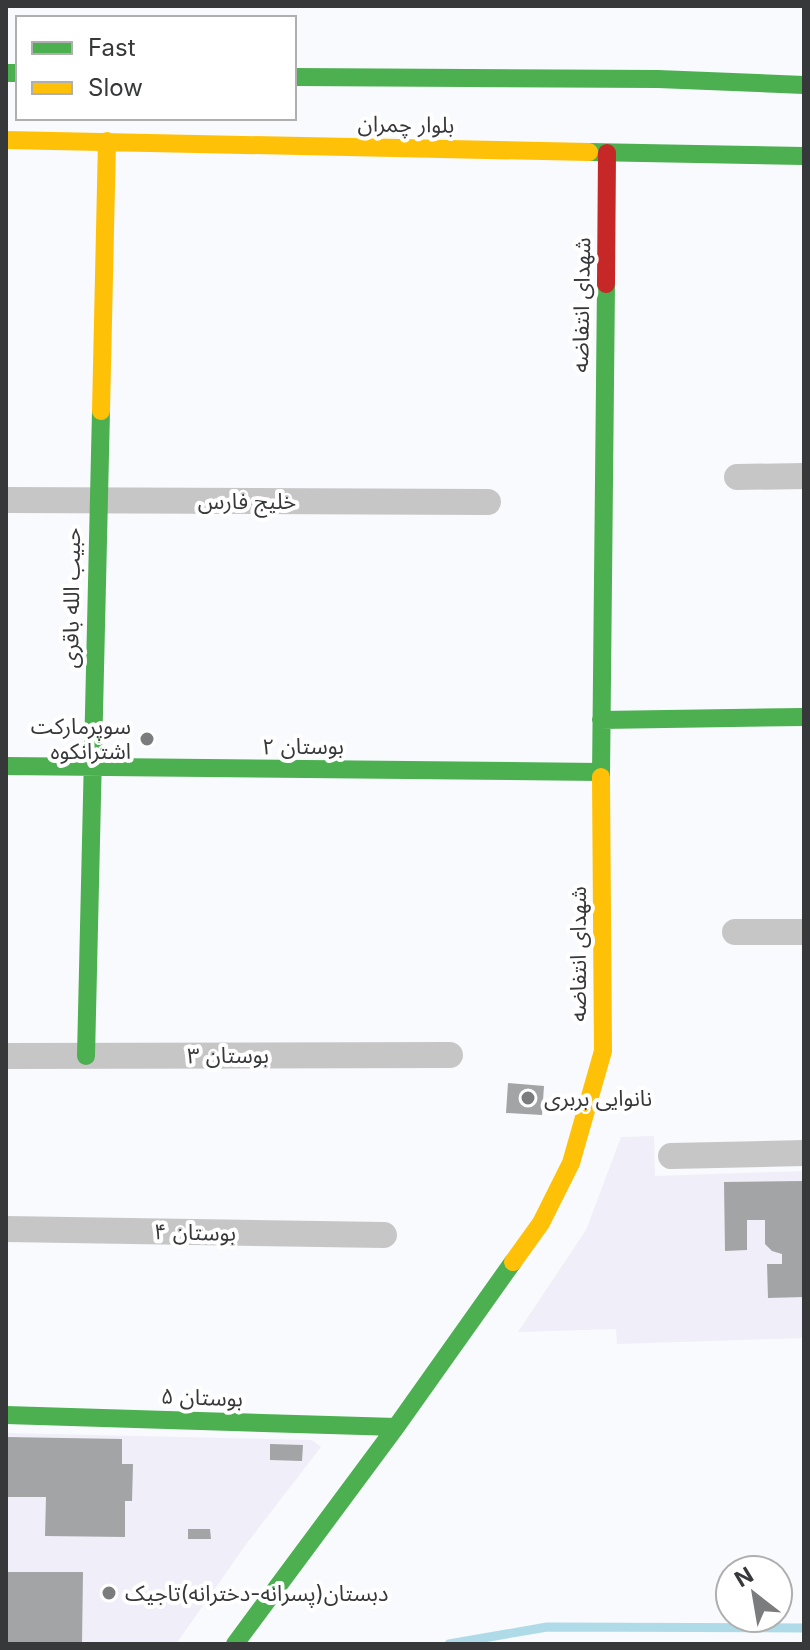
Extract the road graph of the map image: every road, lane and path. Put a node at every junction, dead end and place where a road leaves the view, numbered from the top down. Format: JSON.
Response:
{"nodes":[{"id":1,"x":296,"y":77,"type":"edge"},
{"id":2,"x":804,"y":85,"type":"edge"},
{"id":3,"x":6,"y":140,"type":"edge"},
{"id":4,"x":107,"y":141,"type":"junction"},
{"id":5,"x":607,"y":153,"type":"junction"},
{"id":6,"x":804,"y":156,"type":"edge"},
{"id":7,"x":804,"y":476,"type":"edge"},
{"id":8,"x":737,"y":477,"type":"dead end"},
{"id":9,"x":6,"y":500,"type":"edge"},
{"id":10,"x":98,"y":501,"type":"junction"},
{"id":11,"x":488,"y":502,"type":"dead end"},
{"id":12,"x":804,"y":717,"type":"edge"},
{"id":13,"x":601,"y":720,"type":"junction"},
{"id":14,"x":6,"y":766,"type":"edge"},
{"id":15,"x":91,"y":768,"type":"junction"},
{"id":16,"x":601,"y":772,"type":"junction"},
{"id":17,"x":735,"y":932,"type":"dead end"},
{"id":18,"x":804,"y":932,"type":"edge"},
{"id":19,"x":450,"y":1055,"type":"dead end"},
{"id":20,"x":6,"y":1056,"type":"edge"},
{"id":21,"x":86,"y":1056,"type":"junction"},
{"id":22,"x":804,"y":1153,"type":"edge"},
{"id":23,"x":671,"y":1156,"type":"dead end"},
{"id":24,"x":6,"y":1229,"type":"edge"},
{"id":25,"x":384,"y":1235,"type":"dead end"},
{"id":26,"x":6,"y":1415,"type":"edge"},
{"id":27,"x":396,"y":1427,"type":"junction"},
{"id":28,"x":235,"y":1644,"type":"edge"}],
"edges":[{"from":1,"to":2,"type":"street","name":"بلوار چمران"},
{"from":3,"to":4,"type":"street","name":"بلوار چمران"},
{"from":4,"to":5,"type":"street","name":"بلوار چمران"},
{"from":4,"to":10,"type":"street","name":"حبیب الله باقری"},
{"from":5,"to":6,"type":"street","name":"بلوار چمران"},
{"from":5,"to":13,"type":"street","name":"شهدای انتفاضه"},
{"from":7,"to":8,"type":"street"},
{"from":9,"to":10,"type":"street","name":"خلیج فارس"},
{"from":10,"to":11,"type":"street","name":"خلیج فارس"},
{"from":10,"to":15,"type":"street","name":"حبیب الله باقری"},
{"from":12,"to":13,"type":"street"},
{"from":13,"to":16,"type":"street","name":"شهدای انتفاضه"},
{"from":14,"to":15,"type":"street","name":"بوستان ۲"},
{"from":15,"to":16,"type":"street","name":"بوستان ۲"},
{"from":15,"to":21,"type":"street","name":"حبیب الله باقری"},
{"from":16,"to":27,"type":"street","name":"شهدای انتفاضه"},
{"from":17,"to":18,"type":"street"},
{"from":19,"to":21,"type":"street","name":"بوستان ۳"},
{"from":20,"to":21,"type":"street","name":"بوستان ۳"},
{"from":22,"to":23,"type":"street"},
{"from":24,"to":25,"type":"street","name":"بوستان ۴"},
{"from":26,"to":27,"type":"street","name":"بوستان ۵"},
{"from":27,"to":28,"type":"street","name":"شهدای انتفاضه"}]}
